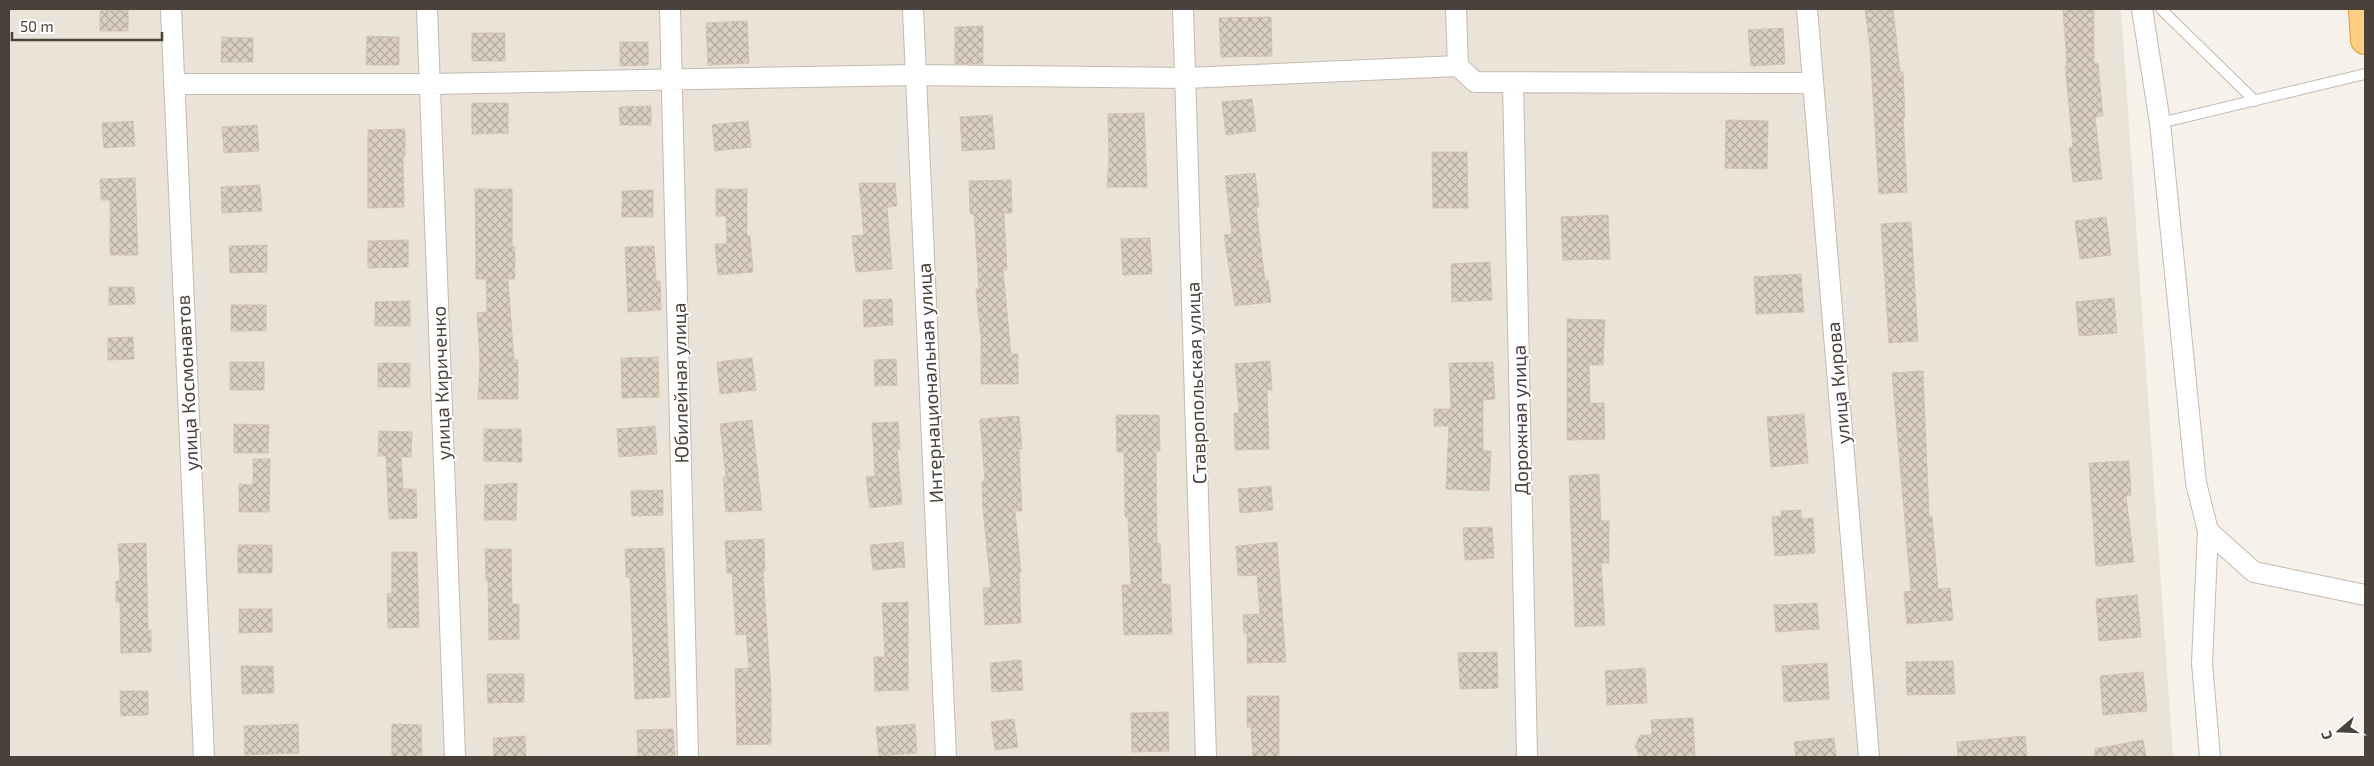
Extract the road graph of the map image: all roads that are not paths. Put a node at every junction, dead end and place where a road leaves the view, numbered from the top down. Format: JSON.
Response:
{"nodes":[{"id":1,"x":171,"y":9,"type":"edge"},
{"id":2,"x":427,"y":9,"type":"edge"},
{"id":3,"x":670,"y":9,"type":"edge"},
{"id":4,"x":913,"y":9,"type":"edge"},
{"id":5,"x":1183,"y":9,"type":"edge"},
{"id":6,"x":1456,"y":9,"type":"edge"},
{"id":7,"x":1806,"y":9,"type":"edge"},
{"id":8,"x":2142,"y":9,"type":"edge"},
{"id":9,"x":2161,"y":9,"type":"edge"},
{"id":10,"x":2363,"y":9,"type":"edge"},
{"id":11,"x":2365,"y":40,"type":"edge"},
{"id":12,"x":1458,"y":66,"type":"junction"},
{"id":13,"x":2365,"y":74,"type":"edge"},
{"id":14,"x":916,"y":76,"type":"junction"},
{"id":15,"x":1186,"y":78,"type":"junction"},
{"id":16,"x":673,"y":80,"type":"junction"},
{"id":17,"x":1512,"y":82,"type":"junction"},
{"id":18,"x":1812,"y":83,"type":"junction"},
{"id":19,"x":174,"y":84,"type":"junction"},
{"id":20,"x":429,"y":84,"type":"junction"},
{"id":21,"x":2255,"y":101,"type":"junction"},
{"id":22,"x":2160,"y":123,"type":"junction"},
{"id":23,"x":2208,"y":531,"type":"junction"},
{"id":24,"x":2365,"y":595,"type":"edge"},
{"id":25,"x":204,"y":757,"type":"edge"},
{"id":26,"x":455,"y":757,"type":"edge"},
{"id":27,"x":688,"y":757,"type":"edge"},
{"id":28,"x":946,"y":757,"type":"edge"},
{"id":29,"x":1206,"y":757,"type":"edge"},
{"id":30,"x":1527,"y":757,"type":"edge"},
{"id":31,"x":1869,"y":757,"type":"edge"},
{"id":32,"x":2210,"y":757,"type":"edge"}],
"edges":[{"from":1,"to":19,"type":"street","name":"улица Космонавтов"},
{"from":2,"to":20,"type":"street","name":"улица Кириченко"},
{"from":3,"to":16,"type":"street","name":"Юбилейная улица"},
{"from":4,"to":14,"type":"street","name":"Интернациональная улица"},
{"from":5,"to":15,"type":"street","name":"Ставропольская улица"},
{"from":6,"to":12,"type":"street"},
{"from":7,"to":18,"type":"street","name":"улица Кирова"},
{"from":8,"to":22,"type":"street"},
{"from":9,"to":21,"type":"lane"},
{"from":10,"to":11,"type":"highway"},
{"from":12,"to":15,"type":"street"},
{"from":12,"to":17,"type":"street"},
{"from":13,"to":21,"type":"lane"},
{"from":14,"to":15,"type":"street"},
{"from":14,"to":16,"type":"street"},
{"from":14,"to":28,"type":"street","name":"Интернациональная улица"},
{"from":15,"to":29,"type":"street","name":"Ставропольская улица"},
{"from":16,"to":20,"type":"street"},
{"from":16,"to":27,"type":"street","name":"Юбилейная улица"},
{"from":17,"to":18,"type":"street"},
{"from":17,"to":30,"type":"street","name":"Дорожная улица"},
{"from":18,"to":31,"type":"street","name":"улица Кирова"},
{"from":19,"to":20,"type":"street"},
{"from":19,"to":25,"type":"street","name":"улица Космонавтов"},
{"from":20,"to":26,"type":"street","name":"улица Кириченко"},
{"from":21,"to":22,"type":"lane"},
{"from":22,"to":23,"type":"street"},
{"from":23,"to":24,"type":"street"},
{"from":23,"to":32,"type":"street"}]}
